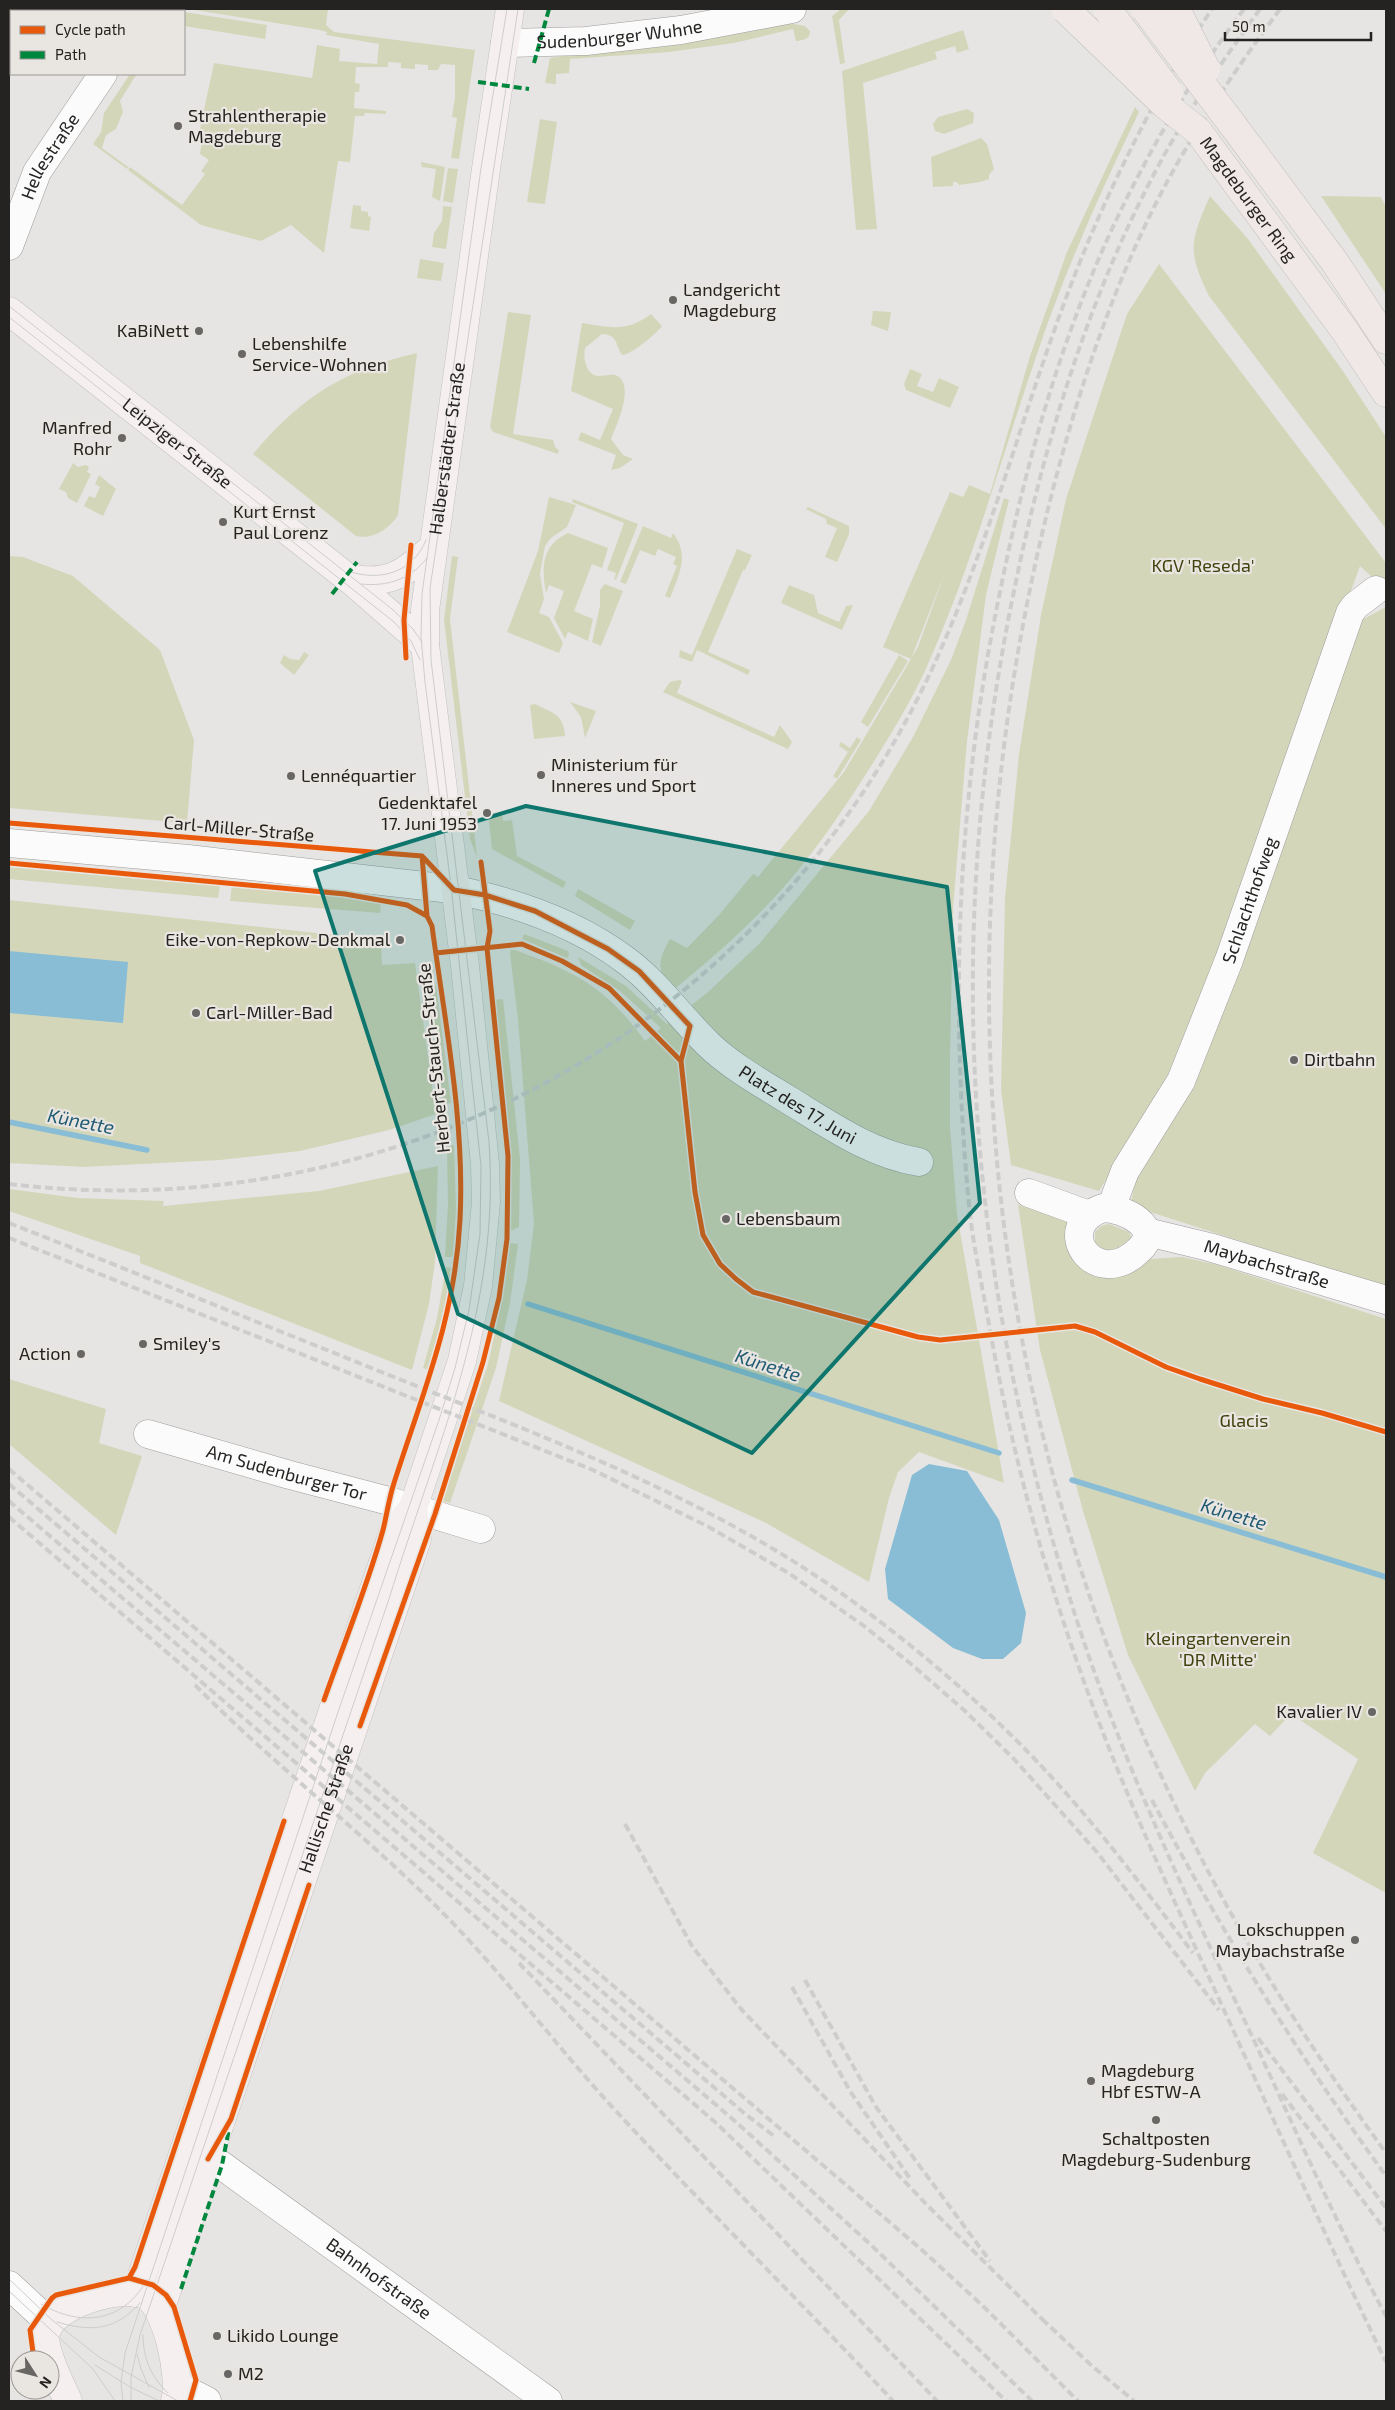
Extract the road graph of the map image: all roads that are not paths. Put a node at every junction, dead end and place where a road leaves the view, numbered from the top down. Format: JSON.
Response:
{"nodes":[{"id":1,"x":510,"y":9,"type":"edge"},
{"id":2,"x":792,"y":9,"type":"edge"},
{"id":3,"x":1065,"y":9,"type":"edge"},
{"id":4,"x":1107,"y":9,"type":"edge"},
{"id":5,"x":1145,"y":9,"type":"edge"},
{"id":6,"x":1176,"y":9,"type":"edge"},
{"id":7,"x":505,"y":43,"type":"junction"},
{"id":8,"x":103,"y":75,"type":"edge"},
{"id":9,"x":1232,"y":124,"type":"junction"},
{"id":10,"x":1198,"y":131,"type":"junction"},
{"id":11,"x":9,"y":246,"type":"edge"},
{"id":12,"x":9,"y":311,"type":"edge"},
{"id":13,"x":1386,"y":340,"type":"edge"},
{"id":14,"x":1386,"y":393,"type":"edge"},
{"id":15,"x":432,"y":548,"type":"junction"},
{"id":16,"x":346,"y":577,"type":"junction"},
{"id":17,"x":1376,"y":590,"type":"dead end"},
{"id":18,"x":424,"y":645,"type":"junction"},
{"id":19,"x":9,"y":843,"type":"edge"},
{"id":20,"x":454,"y":890,"type":"junction"},
{"id":21,"x":919,"y":1162,"type":"dead end"},
{"id":22,"x":1029,"y":1193,"type":"dead end"},
{"id":23,"x":1100,"y":1212,"type":"junction"},
{"id":24,"x":1147,"y":1232,"type":"junction"},
{"id":25,"x":1386,"y":1300,"type":"edge"},
{"id":26,"x":148,"y":1434,"type":"dead end"},
{"id":27,"x":419,"y":1510,"type":"junction"},
{"id":28,"x":481,"y":1529,"type":"dead end"},
{"id":29,"x":208,"y":2159,"type":"junction"},
{"id":30,"x":9,"y":2285,"type":"edge"},
{"id":31,"x":136,"y":2293,"type":"junction"},
{"id":32,"x":160,"y":2312,"type":"junction"},
{"id":33,"x":50,"y":2323,"type":"junction"},
{"id":34,"x":177,"y":2394,"type":"edge"},
{"id":35,"x":68,"y":2401,"type":"edge"},
{"id":36,"x":207,"y":2401,"type":"edge"},
{"id":37,"x":548,"y":2401,"type":"edge"}],
"edges":[{"from":1,"to":7,"type":"main road","name":"Halberstädter Straße"},
{"from":2,"to":7,"type":"street","name":"Sudenburger Wuhne"},
{"from":3,"to":10,"type":"highway","bridge":true},
{"from":4,"to":10,"type":"highway","name":"Magdeburger Ring","bridge":true},
{"from":5,"to":9,"type":"highway","name":"Magdeburger Ring","bridge":true},
{"from":6,"to":9,"type":"highway","bridge":true},
{"from":7,"to":15,"type":"main road","name":"Halberstädter Straße"},
{"from":8,"to":11,"type":"street","name":"Hellestraße"},
{"from":9,"to":13,"type":"highway","name":"Magdeburger Ring"},
{"from":10,"to":14,"type":"highway","name":"Magdeburger Ring"},
{"from":12,"to":16,"type":"main road","name":"Leipziger Straße"},
{"from":15,"to":16,"type":"main road"},
{"from":15,"to":18,"type":"main road","name":"Halberstädter Straße"},
{"from":16,"to":18,"type":"main road","name":"Leipziger Straße"},
{"from":17,"to":23,"type":"street","name":"Schlachthofweg"},
{"from":18,"to":20,"type":"main road","name":"Halberstädter Straße"},
{"from":19,"to":20,"type":"street","name":"Carl-Miller-Straße"},
{"from":20,"to":21,"type":"street","name":"Platz des 17. Juni"},
{"from":20,"to":27,"type":"main road"},
{"from":22,"to":23,"type":"street"},
{"from":23,"to":24,"type":"street"},
{"from":23,"to":24,"type":"street"},
{"from":24,"to":25,"type":"street","name":"Maybachstraße"},
{"from":26,"to":27,"type":"street","name":"Am Sudenburger Tor"},
{"from":27,"to":28,"type":"street","name":"Am Sudenburger Tor"},
{"from":27,"to":29,"type":"main road","name":"Hallische Straße"},
{"from":27,"to":31,"type":"main road","name":"Hallische Straße"},
{"from":29,"to":32,"type":"main road","name":"Hallische Straße"},
{"from":29,"to":37,"type":"street","name":"Bahnhofstraße"},
{"from":30,"to":33,"type":"street"},
{"from":31,"to":32,"type":"main road"},
{"from":31,"to":33,"type":"main road"},
{"from":32,"to":34,"type":"main road"},
{"from":33,"to":35,"type":"main road"},
{"from":34,"to":36,"type":"street"}]}
